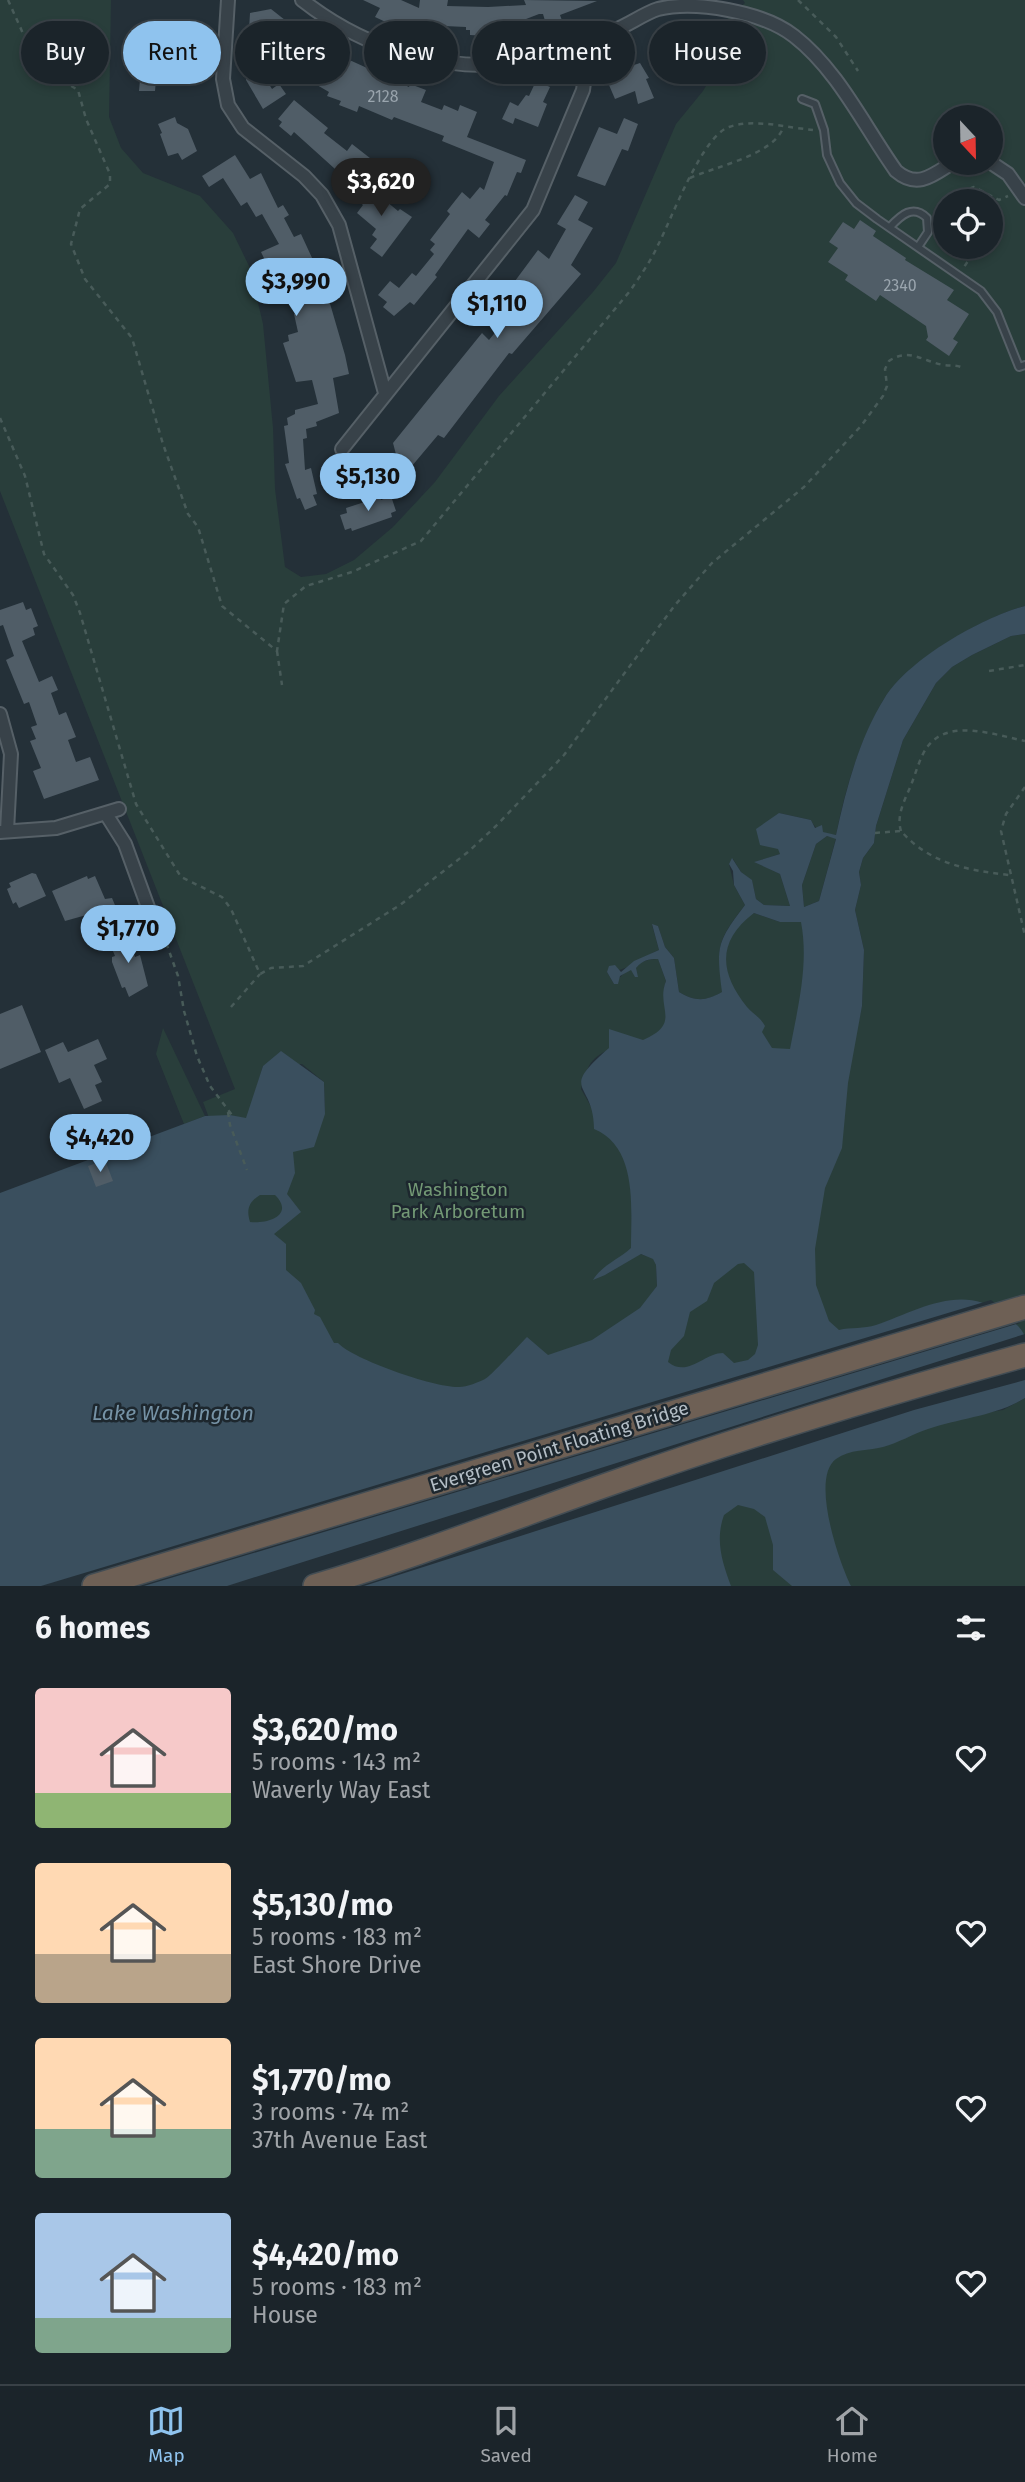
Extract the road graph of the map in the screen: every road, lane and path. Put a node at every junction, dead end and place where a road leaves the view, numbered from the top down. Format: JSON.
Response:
{"nodes":[{"id":1,"x":8,"y":0,"type":"edge"},
{"id":2,"x":229,"y":0,"type":"edge"},
{"id":3,"x":302,"y":0,"type":"edge"},
{"id":4,"x":650,"y":0,"type":"edge"},
{"id":5,"x":798,"y":0,"type":"edge"},
{"id":6,"x":666,"y":6,"type":"junction"},
{"id":7,"x":634,"y":21,"type":"edge"},
{"id":8,"x":472,"y":63,"type":"edge"},
{"id":9,"x":858,"y":71,"type":"dead end"},
{"id":10,"x":584,"y":84,"type":"edge"},
{"id":11,"x":803,"y":99,"type":"dead end"},
{"id":12,"x":783,"y":127,"type":"junction"},
{"id":13,"x":824,"y":130,"type":"junction"},
{"id":14,"x":1003,"y":171,"type":"edge"},
{"id":15,"x":933,"y":174,"type":"edge"},
{"id":16,"x":690,"y":178,"type":"junction"},
{"id":17,"x":1011,"y":193,"type":"dead end"},
{"id":18,"x":1003,"y":198,"type":"edge"},
{"id":19,"x":1025,"y":198,"type":"edge"},
{"id":20,"x":890,"y":227,"type":"junction"},
{"id":21,"x":918,"y":247,"type":"junction"},
{"id":22,"x":966,"y":259,"type":"edge"},
{"id":23,"x":958,"y":275,"type":"junction"},
{"id":24,"x":1025,"y":365,"type":"edge"},
{"id":25,"x":961,"y":367,"type":"dead end"},
{"id":26,"x":385,"y":393,"type":"junction"},
{"id":27,"x":0,"y":418,"type":"edge"},
{"id":28,"x":342,"y":449,"type":"dead end"},
{"id":29,"x":277,"y":652,"type":"junction"},
{"id":30,"x":1025,"y":665,"type":"edge"},
{"id":31,"x":989,"y":671,"type":"dead end"},
{"id":32,"x":282,"y":685,"type":"dead end"},
{"id":33,"x":0,"y":714,"type":"edge"},
{"id":34,"x":1025,"y":741,"type":"edge"},
{"id":35,"x":1025,"y":787,"type":"edge"},
{"id":36,"x":119,"y":809,"type":"dead end"},
{"id":37,"x":106,"y":814,"type":"junction"},
{"id":38,"x":901,"y":831,"type":"junction"},
{"id":39,"x":4,"y":832,"type":"edge"},
{"id":40,"x":875,"y":834,"type":"dead end"},
{"id":41,"x":1009,"y":875,"type":"junction"},
{"id":42,"x":159,"y":925,"type":"joint"},
{"id":43,"x":1025,"y":936,"type":"edge"},
{"id":44,"x":260,"y":974,"type":"junction"},
{"id":45,"x":231,"y":1007,"type":"dead end"},
{"id":46,"x":227,"y":1109,"type":"junction"},
{"id":47,"x":232,"y":1115,"type":"dead end"},
{"id":48,"x":247,"y":1170,"type":"dead end"},
{"id":49,"x":1025,"y":1307,"type":"edge"},
{"id":50,"x":1025,"y":1355,"type":"edge"},
{"id":51,"x":94,"y":1586,"type":"edge"},
{"id":52,"x":315,"y":1586,"type":"edge"}],
"edges":[{"from":1,"to":29,"type":"path"},
{"from":2,"to":26,"type":"street"},
{"from":3,"to":8,"type":"street"},
{"from":4,"to":6,"type":"street"},
{"from":5,"to":9,"type":"path"},
{"from":6,"to":7,"type":"street"},
{"from":6,"to":15,"type":"street"},
{"from":10,"to":26,"type":"street"},
{"from":11,"to":13,"type":"lane"},
{"from":12,"to":13,"type":"path"},
{"from":12,"to":16,"type":"path"},
{"from":12,"to":16,"type":"path"},
{"from":13,"to":20,"type":"lane"},
{"from":14,"to":19,"type":"street"},
{"from":16,"to":29,"type":"path"},
{"from":17,"to":18,"type":"path"},
{"from":20,"to":21,"type":"lane"},
{"from":20,"to":21,"type":"lane"},
{"from":21,"to":23,"type":"lane"},
{"from":22,"to":23,"type":"path"},
{"from":23,"to":24,"type":"lane"},
{"from":25,"to":44,"type":"path"},
{"from":26,"to":28,"type":"street"},
{"from":27,"to":44,"type":"path"},
{"from":29,"to":32,"type":"path"},
{"from":30,"to":31,"type":"path"},
{"from":33,"to":39,"type":"street"},
{"from":34,"to":38,"type":"path"},
{"from":35,"to":41,"type":"path"},
{"from":36,"to":37,"type":"street"},
{"from":37,"to":39,"type":"street"},
{"from":37,"to":42,"type":"street"},
{"from":38,"to":40,"type":"path"},
{"from":38,"to":41,"type":"path"},
{"from":41,"to":43,"type":"path"},
{"from":42,"to":46,"type":"path"},
{"from":44,"to":45,"type":"path"},
{"from":46,"to":47,"type":"path"},
{"from":46,"to":48,"type":"path"},
{"from":49,"to":51,"type":"highway","name":"Evergreen Point Floating Bridge"},
{"from":50,"to":52,"type":"highway"}]}
